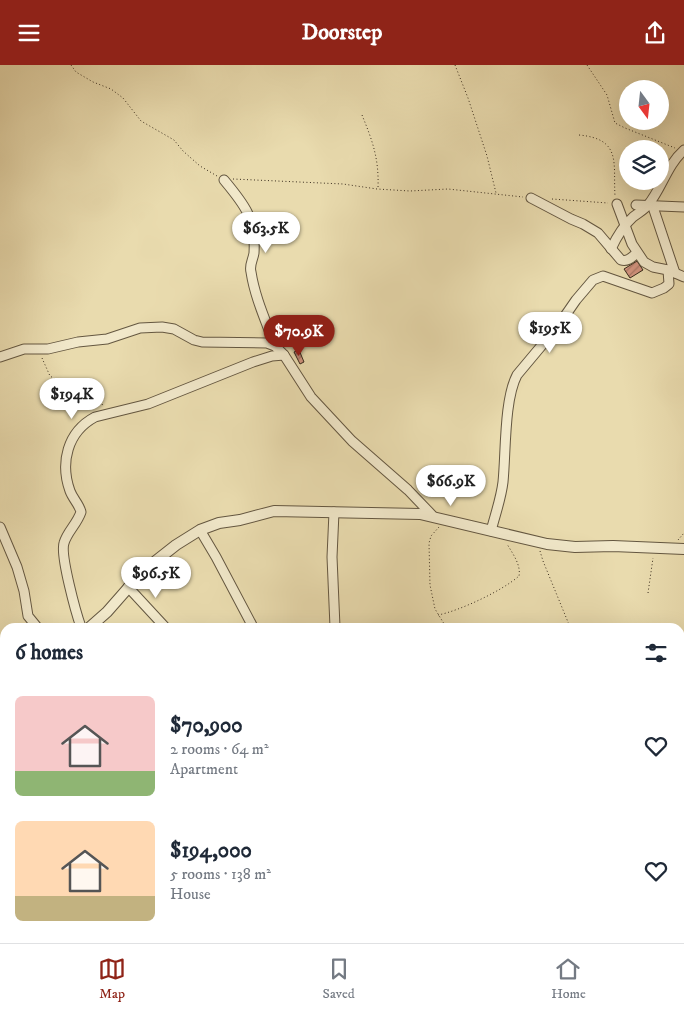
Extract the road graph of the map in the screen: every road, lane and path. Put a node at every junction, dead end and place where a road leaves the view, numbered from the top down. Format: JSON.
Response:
{"nodes":[{"id":1,"x":70,"y":65,"type":"edge"},
{"id":2,"x":455,"y":65,"type":"edge"},
{"id":3,"x":587,"y":65,"type":"edge"},
{"id":4,"x":362,"y":115,"type":"dead end"},
{"id":5,"x":579,"y":135,"type":"dead end"},
{"id":6,"x":684,"y":151,"type":"edge"},
{"id":7,"x":225,"y":181,"type":"junction"},
{"id":8,"x":378,"y":189,"type":"junction"},
{"id":9,"x":496,"y":193,"type":"junction"},
{"id":10,"x":531,"y":198,"type":"joint"},
{"id":11,"x":551,"y":199,"type":"dead end"},
{"id":12,"x":617,"y":204,"type":"junction"},
{"id":13,"x":636,"y":205,"type":"dead end"},
{"id":14,"x":650,"y":207,"type":"junction"},
{"id":15,"x":684,"y":207,"type":"edge"},
{"id":16,"x":625,"y":225,"type":"junction"},
{"id":17,"x":611,"y":249,"type":"junction"},
{"id":18,"x":638,"y":253,"type":"junction"},
{"id":19,"x":672,"y":272,"type":"junction"},
{"id":20,"x":684,"y":277,"type":"edge"},
{"id":21,"x":275,"y":346,"type":"junction"},
{"id":22,"x":38,"y":349,"type":"junction"},
{"id":23,"x":284,"y":355,"type":"junction"},
{"id":24,"x":0,"y":357,"type":"edge"},
{"id":25,"x":105,"y":414,"type":"junction"},
{"id":26,"x":334,"y":512,"type":"junction"},
{"id":27,"x":432,"y":515,"type":"junction"},
{"id":28,"x":450,"y":520,"type":"junction"},
{"id":29,"x":0,"y":527,"type":"edge"},
{"id":30,"x":200,"y":530,"type":"junction"},
{"id":31,"x":494,"y":532,"type":"junction"},
{"id":32,"x":540,"y":543,"type":"junction"},
{"id":33,"x":655,"y":547,"type":"junction"},
{"id":34,"x":684,"y":549,"type":"edge"},
{"id":35,"x":128,"y":587,"type":"junction"},
{"id":36,"x":648,"y":593,"type":"dead end"},
{"id":37,"x":438,"y":615,"type":"junction"},
{"id":38,"x":34,"y":623,"type":"edge"},
{"id":39,"x":80,"y":623,"type":"edge"},
{"id":40,"x":94,"y":623,"type":"edge"},
{"id":41,"x":161,"y":623,"type":"edge"},
{"id":42,"x":251,"y":623,"type":"edge"},
{"id":43,"x":335,"y":623,"type":"edge"},
{"id":44,"x":443,"y":623,"type":"edge"},
{"id":45,"x":568,"y":623,"type":"edge"}],
"edges":[{"from":1,"to":7,"type":"path"},
{"from":2,"to":9,"type":"path"},
{"from":3,"to":6,"type":"path"},
{"from":4,"to":8,"type":"path"},
{"from":5,"to":12,"type":"path"},
{"from":6,"to":14,"type":"street"},
{"from":7,"to":8,"type":"path"},
{"from":7,"to":21,"type":"street"},
{"from":8,"to":9,"type":"path"},
{"from":9,"to":10,"type":"path"},
{"from":10,"to":17,"type":"street"},
{"from":11,"to":12,"type":"path"},
{"from":12,"to":16,"type":"street"},
{"from":13,"to":14,"type":"street"},
{"from":14,"to":15,"type":"street"},
{"from":14,"to":16,"type":"street"},
{"from":14,"to":19,"type":"street"},
{"from":16,"to":17,"type":"street"},
{"from":16,"to":18,"type":"street"},
{"from":17,"to":18,"type":"street"},
{"from":18,"to":19,"type":"street"},
{"from":19,"to":20,"type":"street"},
{"from":19,"to":31,"type":"street"},
{"from":21,"to":22,"type":"street"},
{"from":21,"to":23,"type":"street"},
{"from":22,"to":24,"type":"street"},
{"from":22,"to":25,"type":"path"},
{"from":23,"to":25,"type":"street"},
{"from":23,"to":27,"type":"street"},
{"from":25,"to":39,"type":"street"},
{"from":26,"to":27,"type":"street"},
{"from":26,"to":30,"type":"street"},
{"from":26,"to":43,"type":"street"},
{"from":27,"to":28,"type":"street"},
{"from":28,"to":31,"type":"street"},
{"from":28,"to":37,"type":"path"},
{"from":29,"to":38,"type":"street"},
{"from":30,"to":35,"type":"street"},
{"from":30,"to":42,"type":"street"},
{"from":31,"to":32,"type":"street"},
{"from":31,"to":37,"type":"path"},
{"from":32,"to":33,"type":"street"},
{"from":32,"to":45,"type":"path"},
{"from":33,"to":34,"type":"street"},
{"from":33,"to":36,"type":"path"},
{"from":35,"to":40,"type":"street"},
{"from":35,"to":41,"type":"street"},
{"from":37,"to":44,"type":"path"}]}
